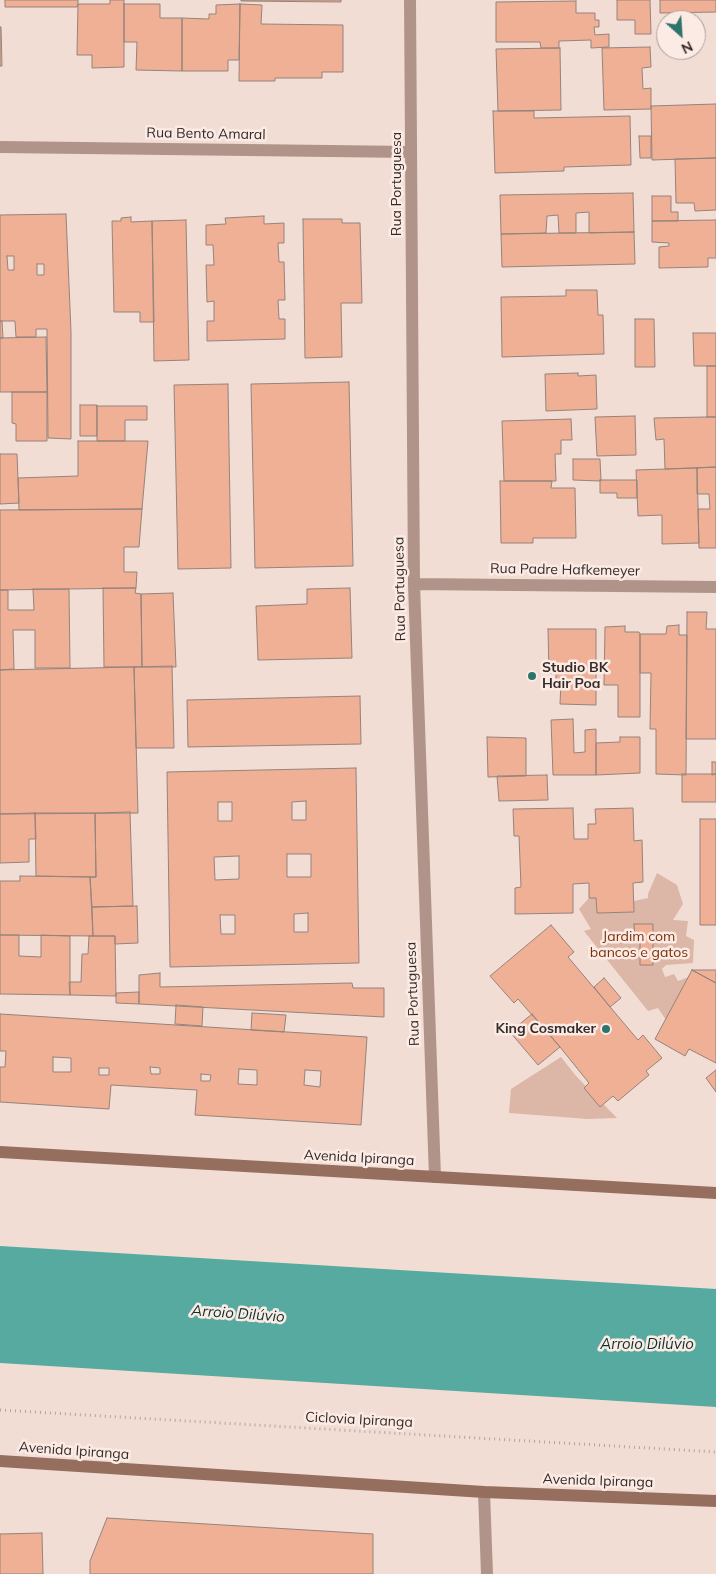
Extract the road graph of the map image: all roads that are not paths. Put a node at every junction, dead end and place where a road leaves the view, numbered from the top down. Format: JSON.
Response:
{"nodes":[{"id":1,"x":410,"y":0,"type":"edge"},
{"id":2,"x":0,"y":147,"type":"edge"},
{"id":3,"x":412,"y":152,"type":"junction"},
{"id":4,"x":414,"y":584,"type":"junction"},
{"id":5,"x":716,"y":587,"type":"edge"},
{"id":6,"x":0,"y":1152,"type":"edge"},
{"id":7,"x":435,"y":1177,"type":"junction"},
{"id":8,"x":716,"y":1193,"type":"edge"},
{"id":9,"x":0,"y":1461,"type":"edge"},
{"id":10,"x":484,"y":1492,"type":"junction"},
{"id":11,"x":716,"y":1501,"type":"edge"},
{"id":12,"x":487,"y":1574,"type":"edge"}],
"edges":[{"from":1,"to":3,"type":"street","name":"Rua Portuguesa"},
{"from":2,"to":3,"type":"street","name":"Rua Bento Amaral"},
{"from":3,"to":4,"type":"street","name":"Rua Portuguesa"},
{"from":4,"to":5,"type":"street","name":"Rua Padre Hafkemeyer"},
{"from":4,"to":7,"type":"street","name":"Rua Portuguesa"},
{"from":6,"to":7,"type":"main road","name":"Avenida Ipiranga"},
{"from":7,"to":8,"type":"main road","name":"Avenida Ipiranga"},
{"from":9,"to":10,"type":"main road","name":"Avenida Ipiranga"},
{"from":10,"to":11,"type":"main road","name":"Avenida Ipiranga"},
{"from":10,"to":12,"type":"street"}]}
